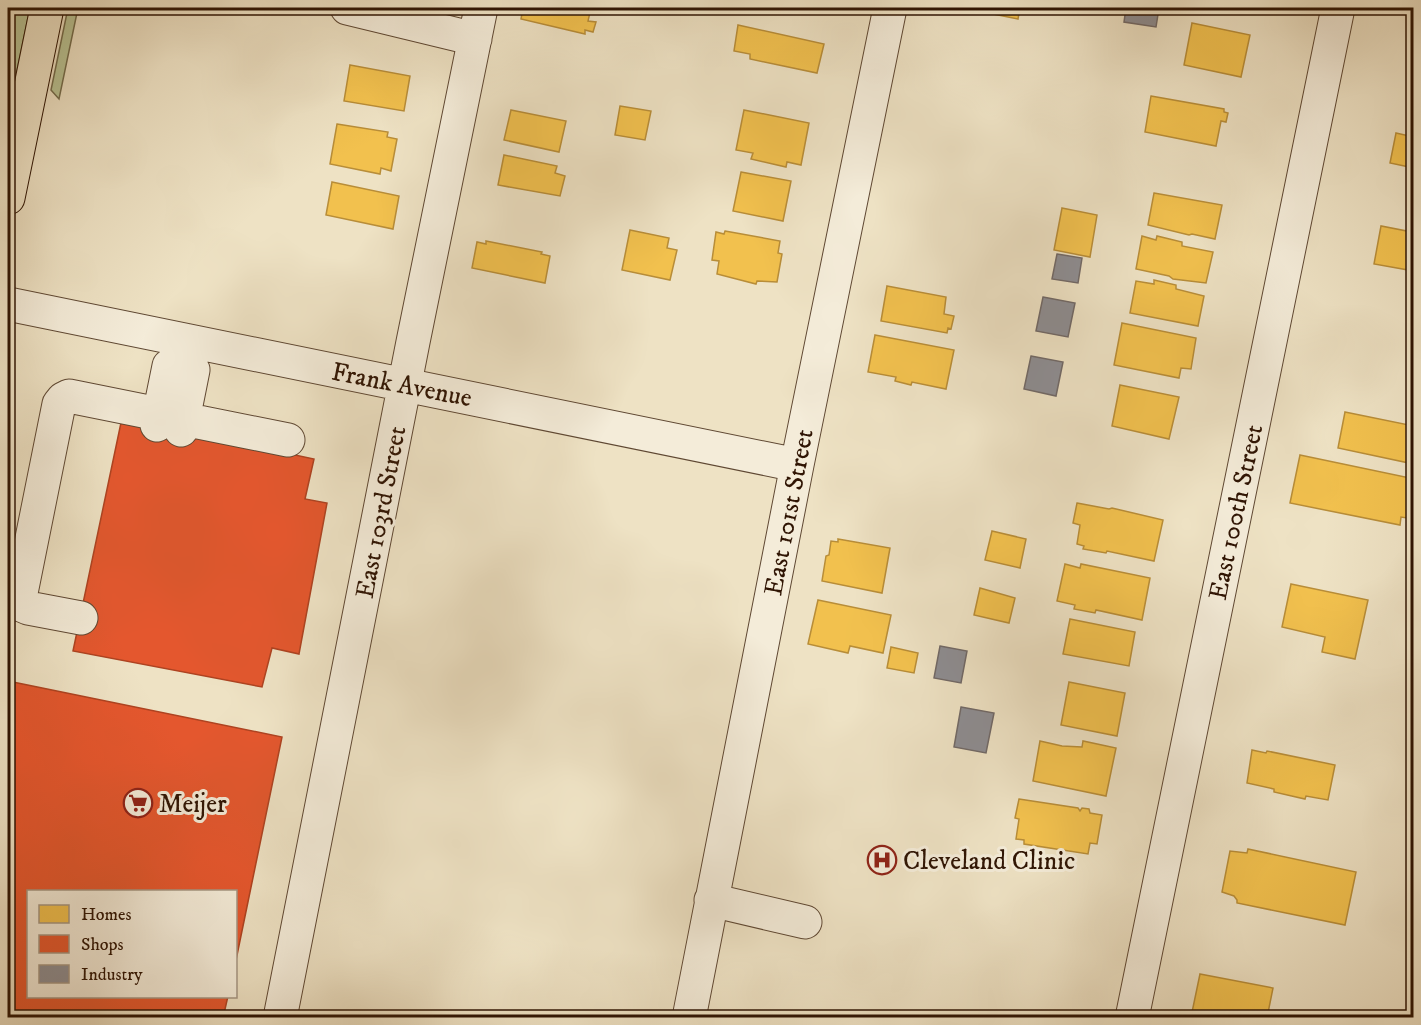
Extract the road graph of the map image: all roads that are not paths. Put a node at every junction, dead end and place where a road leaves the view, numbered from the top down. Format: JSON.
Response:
{"nodes":[{"id":1,"x":47,"y":8,"type":"edge"},
{"id":2,"x":481,"y":8,"type":"edge"},
{"id":3,"x":890,"y":8,"type":"edge"},
{"id":4,"x":1338,"y":8,"type":"edge"},
{"id":5,"x":361,"y":11,"type":"edge"},
{"id":6,"x":475,"y":39,"type":"junction"},
{"id":7,"x":8,"y":198,"type":"edge"},
{"id":8,"x":8,"y":304,"type":"edge"},
{"id":9,"x":183,"y":349,"type":"junction"},
{"id":10,"x":405,"y":384,"type":"junction"},
{"id":11,"x":170,"y":422,"type":"junction"},
{"id":12,"x":288,"y":440,"type":"dead end"},
{"id":13,"x":797,"y":465,"type":"junction"},
{"id":14,"x":81,"y":618,"type":"dead end"},
{"id":15,"x":711,"y":900,"type":"junction"},
{"id":16,"x":805,"y":922,"type":"dead end"},
{"id":17,"x":280,"y":1017,"type":"edge"},
{"id":18,"x":689,"y":1017,"type":"edge"},
{"id":19,"x":1132,"y":1017,"type":"edge"}],
"edges":[{"from":1,"to":7,"type":"main road"},
{"from":2,"to":6,"type":"street","name":"East 103rd Street"},
{"from":3,"to":13,"type":"street","name":"East 101st Street"},
{"from":4,"to":19,"type":"street","name":"East 100th Street"},
{"from":5,"to":6,"type":"street"},
{"from":6,"to":10,"type":"street","name":"East 103rd Street"},
{"from":8,"to":9,"type":"street","name":"Frank Avenue"},
{"from":9,"to":10,"type":"street","name":"Frank Avenue"},
{"from":9,"to":11,"type":"street"},
{"from":10,"to":13,"type":"street","name":"Frank Avenue"},
{"from":10,"to":17,"type":"street","name":"East 103rd Street"},
{"from":11,"to":12,"type":"street"},
{"from":11,"to":14,"type":"street"},
{"from":13,"to":15,"type":"street","name":"East 101st Street"},
{"from":15,"to":16,"type":"street"},
{"from":15,"to":18,"type":"street","name":"East 101st Street"}]}
